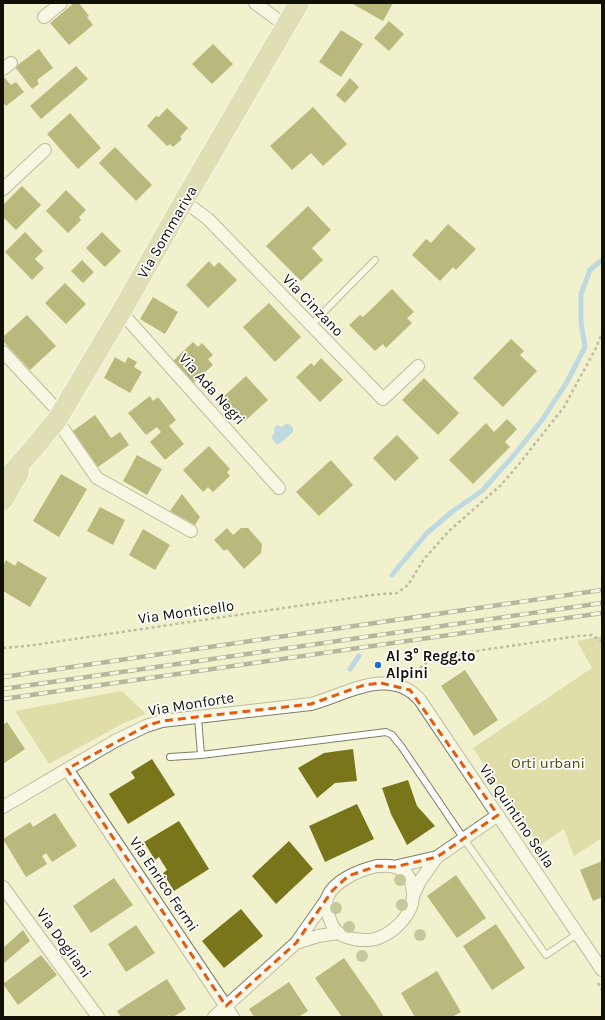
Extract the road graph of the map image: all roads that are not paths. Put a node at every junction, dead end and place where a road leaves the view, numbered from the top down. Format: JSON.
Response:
{"nodes":[{"id":1,"x":61,"y":3,"type":"edge"},
{"id":2,"x":255,"y":3,"type":"edge"},
{"id":3,"x":299,"y":3,"type":"edge"},
{"id":4,"x":44,"y":17,"type":"dead end"},
{"id":5,"x":286,"y":26,"type":"junction"},
{"id":6,"x":45,"y":150,"type":"dead end"},
{"id":7,"x":3,"y":189,"type":"edge"},
{"id":8,"x":184,"y":201,"type":"junction"},
{"id":9,"x":375,"y":260,"type":"dead end"},
{"id":10,"x":121,"y":312,"type":"junction"},
{"id":11,"x":310,"y":326,"type":"junction"},
{"id":12,"x":3,"y":352,"type":"edge"},
{"id":13,"x":418,"y":366,"type":"dead end"},
{"id":14,"x":59,"y":417,"type":"junction"},
{"id":15,"x":27,"y":456,"type":"junction"},
{"id":16,"x":3,"y":482,"type":"edge"},
{"id":17,"x":279,"y":488,"type":"dead end"},
{"id":18,"x":3,"y":500,"type":"edge"},
{"id":19,"x":191,"y":531,"type":"dead end"},
{"id":20,"x":405,"y":688,"type":"joint"},
{"id":21,"x":198,"y":718,"type":"junction"},
{"id":22,"x":201,"y":756,"type":"junction"},
{"id":23,"x":170,"y":757,"type":"dead end"},
{"id":24,"x":67,"y":769,"type":"junction"},
{"id":25,"x":3,"y":807,"type":"edge"},
{"id":26,"x":498,"y":815,"type":"junction"},
{"id":27,"x":464,"y":839,"type":"junction"},
{"id":28,"x":438,"y":857,"type":"junction"},
{"id":29,"x":394,"y":866,"type":"junction"},
{"id":30,"x":3,"y":887,"type":"edge"},
{"id":31,"x":327,"y":899,"type":"junction"},
{"id":32,"x":412,"y":899,"type":"junction"},
{"id":33,"x":338,"y":934,"type":"junction"},
{"id":34,"x":577,"y":934,"type":"junction"},
{"id":35,"x":296,"y":943,"type":"junction"},
{"id":36,"x":598,"y":974,"type":"edge"},
{"id":37,"x":226,"y":1006,"type":"junction"},
{"id":38,"x":98,"y":1017,"type":"edge"},
{"id":39,"x":214,"y":1017,"type":"edge"},
{"id":40,"x":233,"y":1017,"type":"edge"}],
"edges":[{"from":1,"to":4,"type":"street"},
{"from":2,"to":5,"type":"street"},
{"from":3,"to":5,"type":"main road","name":"Via Sommariva"},
{"from":5,"to":8,"type":"main road","name":"Via Sommariva"},
{"from":6,"to":7,"type":"street"},
{"from":8,"to":10,"type":"main road","name":"Via Sommariva"},
{"from":8,"to":11,"type":"street","name":"Via Cinzano"},
{"from":9,"to":11,"type":"lane"},
{"from":10,"to":14,"type":"main road","name":"Via Sommariva"},
{"from":10,"to":17,"type":"street","name":"Via Ada Negri"},
{"from":11,"to":13,"type":"street","name":"Via Cinzano"},
{"from":12,"to":14,"type":"street"},
{"from":14,"to":15,"type":"main road","name":"Via Sommariva"},
{"from":14,"to":19,"type":"street"},
{"from":15,"to":16,"type":"main road","name":"Via Sommariva"},
{"from":15,"to":18,"type":"main road","name":"Via Sommariva"},
{"from":20,"to":21,"type":"street","name":"Via Monforte"},
{"from":20,"to":26,"type":"street","name":"Via Quintino Sella"},
{"from":21,"to":22,"type":"lane"},
{"from":21,"to":24,"type":"street","name":"Via Monforte"},
{"from":22,"to":23,"type":"lane"},
{"from":22,"to":27,"type":"lane"},
{"from":24,"to":25,"type":"street","name":"Via Monforte"},
{"from":24,"to":37,"type":"street","name":"Via Enrico Fermi"},
{"from":26,"to":27,"type":"street"},
{"from":26,"to":34,"type":"street","name":"Via Quintino Sella"},
{"from":27,"to":28,"type":"street"},
{"from":27,"to":34,"type":"lane"},
{"from":28,"to":29,"type":"street"},
{"from":28,"to":32,"type":"street"},
{"from":29,"to":31,"type":"street"},
{"from":29,"to":32,"type":"street"},
{"from":30,"to":38,"type":"street","name":"Via Dogliani"},
{"from":31,"to":33,"type":"street"},
{"from":31,"to":35,"type":"street"},
{"from":32,"to":33,"type":"street"},
{"from":33,"to":35,"type":"street"},
{"from":34,"to":36,"type":"street","name":"Via Quintino Sella"},
{"from":35,"to":37,"type":"street"},
{"from":37,"to":39,"type":"street"},
{"from":37,"to":40,"type":"street","name":"Via Enrico Fermi"}]}
